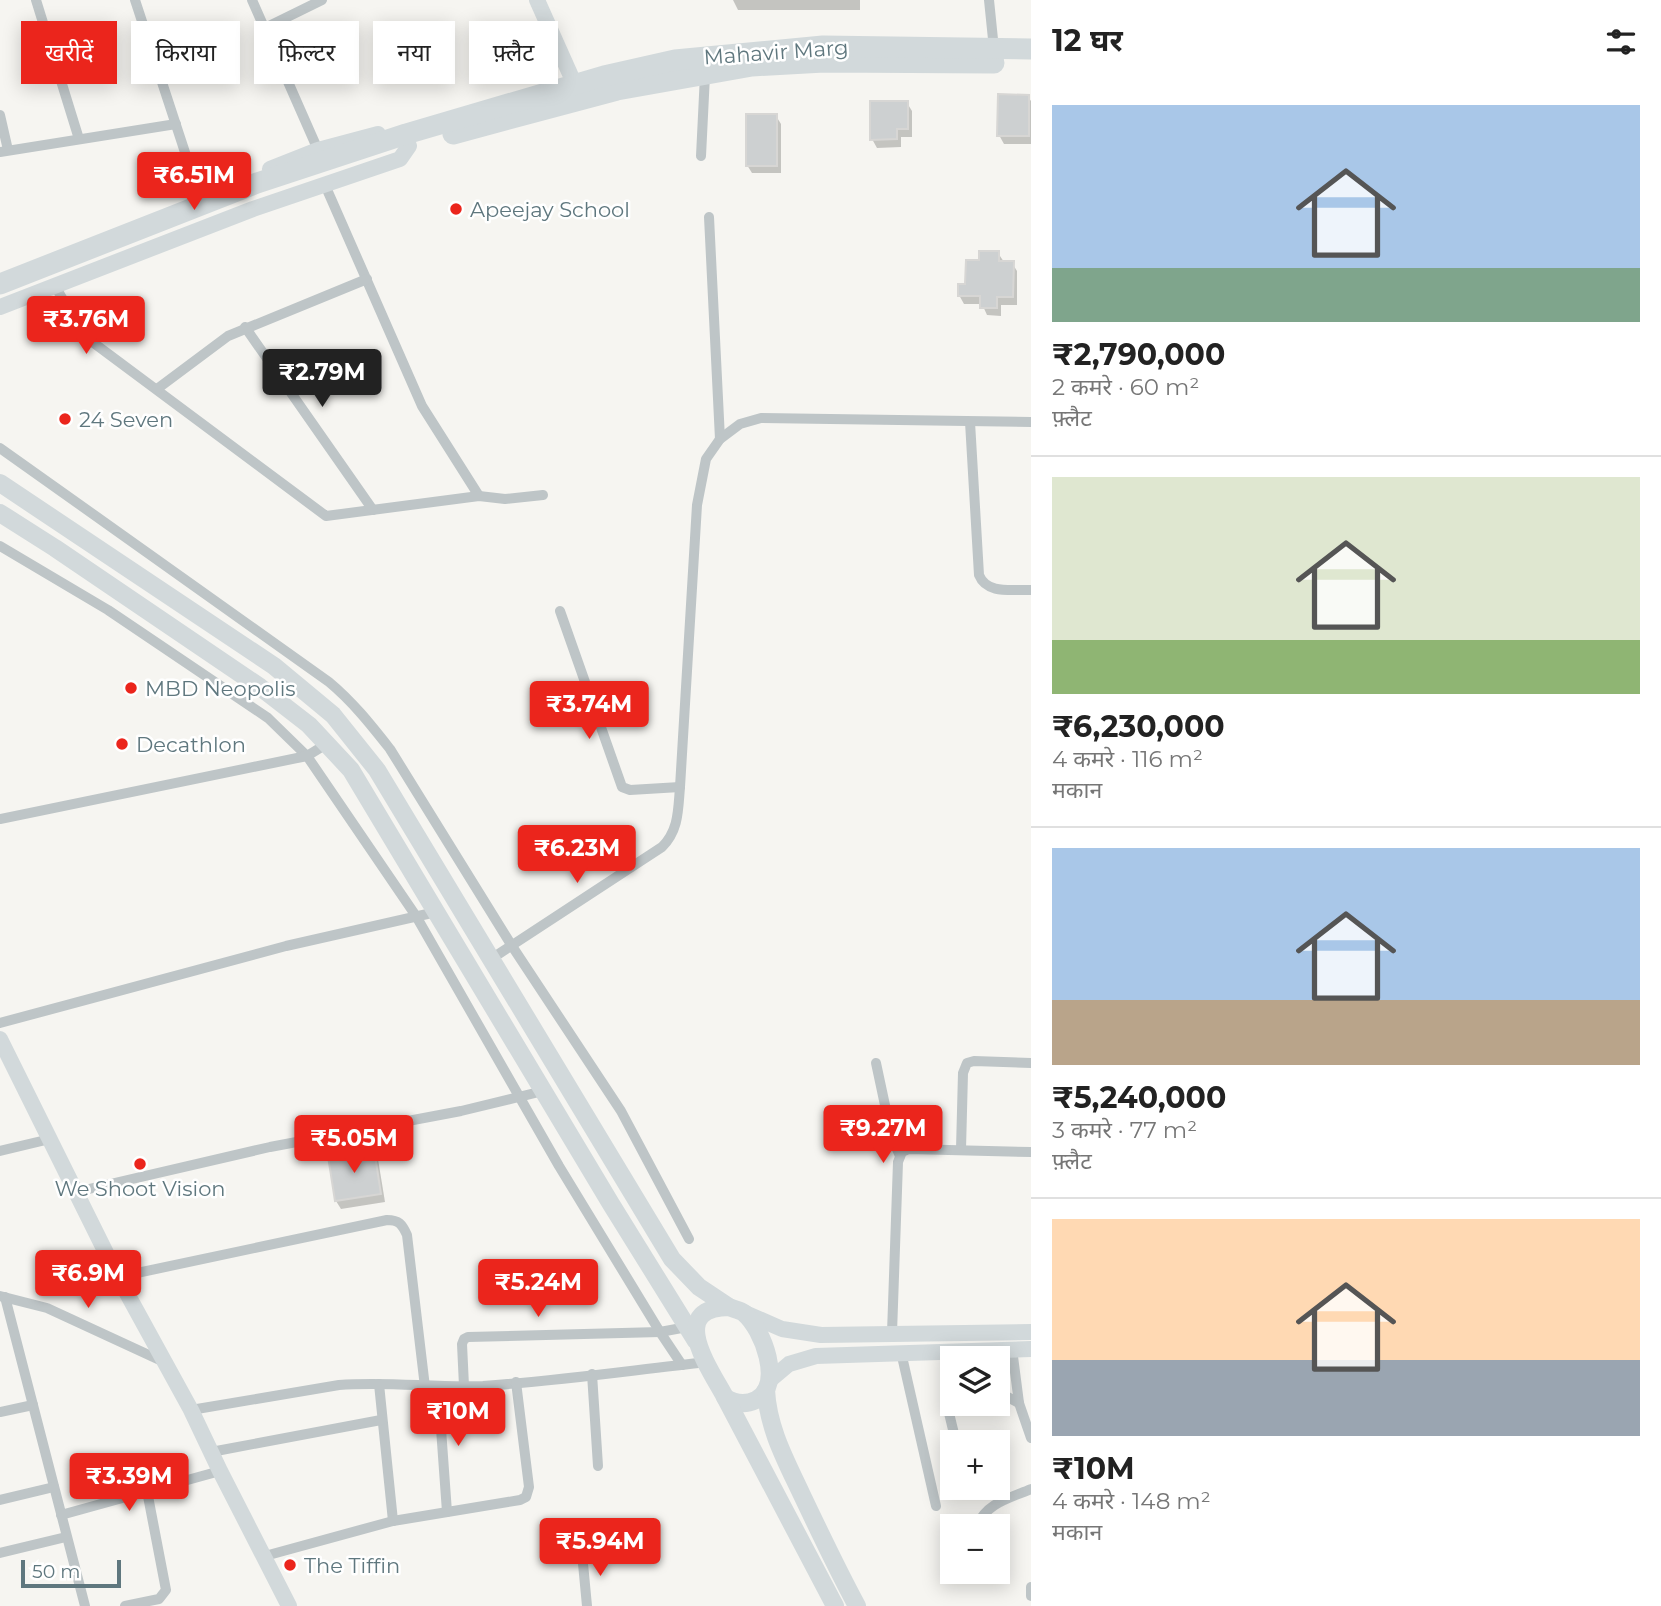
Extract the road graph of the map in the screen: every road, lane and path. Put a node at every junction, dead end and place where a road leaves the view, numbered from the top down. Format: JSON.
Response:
{"nodes":[{"id":1,"x":36,"y":0,"type":"edge"},
{"id":2,"x":135,"y":0,"type":"edge"},
{"id":3,"x":252,"y":0,"type":"edge"},
{"id":4,"x":322,"y":0,"type":"edge"},
{"id":5,"x":537,"y":0,"type":"edge"},
{"id":6,"x":989,"y":0,"type":"edge"},
{"id":7,"x":262,"y":21,"type":"edge"},
{"id":8,"x":279,"y":21,"type":"edge"},
{"id":9,"x":994,"y":49,"type":"junction"},
{"id":10,"x":1031,"y":49,"type":"edge"},
{"id":11,"x":1031,"y":63,"type":"edge"},
{"id":12,"x":705,"y":75,"type":"junction"},
{"id":13,"x":289,"y":84,"type":"edge"},
{"id":14,"x":578,"y":92,"type":"junction"},
{"id":15,"x":0,"y":115,"type":"edge"},
{"id":16,"x":176,"y":124,"type":"junction"},
{"id":17,"x":79,"y":139,"type":"junction"},
{"id":18,"x":400,"y":143,"type":"junction"},
{"id":19,"x":318,"y":150,"type":"junction"},
{"id":20,"x":4,"y":151,"type":"edge"},
{"id":21,"x":701,"y":156,"type":"dead end"},
{"id":22,"x":326,"y":185,"type":"junction"},
{"id":23,"x":199,"y":195,"type":"junction"},
{"id":24,"x":709,"y":218,"type":"dead end"},
{"id":25,"x":0,"y":274,"type":"edge"},
{"id":26,"x":368,"y":279,"type":"junction"},
{"id":27,"x":0,"y":284,"type":"edge"},
{"id":28,"x":55,"y":286,"type":"junction"},
{"id":29,"x":0,"y":296,"type":"edge"},
{"id":30,"x":0,"y":307,"type":"edge"},
{"id":31,"x":245,"y":327,"type":"junction"},
{"id":32,"x":157,"y":389,"type":"junction"},
{"id":33,"x":970,"y":422,"type":"junction"},
{"id":34,"x":1031,"y":422,"type":"edge"},
{"id":35,"x":720,"y":439,"type":"junction"},
{"id":36,"x":0,"y":448,"type":"edge"},
{"id":37,"x":0,"y":483,"type":"edge"},
{"id":38,"x":543,"y":495,"type":"dead end"},
{"id":39,"x":480,"y":496,"type":"junction"},
{"id":40,"x":0,"y":502,"type":"edge"},
{"id":41,"x":373,"y":510,"type":"junction"},
{"id":42,"x":0,"y":513,"type":"edge"},
{"id":43,"x":0,"y":546,"type":"edge"},
{"id":44,"x":1031,"y":590,"type":"edge"},
{"id":45,"x":559,"y":611,"type":"dead end"},
{"id":46,"x":309,"y":724,"type":"junction"},
{"id":47,"x":328,"y":743,"type":"junction"},
{"id":48,"x":307,"y":755,"type":"junction"},
{"id":49,"x":680,"y":787,"type":"junction"},
{"id":50,"x":0,"y":819,"type":"edge"},
{"id":51,"x":436,"y":912,"type":"junction"},
{"id":52,"x":416,"y":916,"type":"junction"},
{"id":53,"x":512,"y":946,"type":"junction"},
{"id":54,"x":491,"y":959,"type":"junction"},
{"id":55,"x":0,"y":1023,"type":"edge"},
{"id":56,"x":0,"y":1039,"type":"edge"},
{"id":57,"x":876,"y":1063,"type":"dead end"},
{"id":58,"x":1031,"y":1063,"type":"edge"},
{"id":59,"x":543,"y":1091,"type":"junction"},
{"id":60,"x":520,"y":1097,"type":"junction"},
{"id":61,"x":50,"y":1139,"type":"junction"},
{"id":62,"x":961,"y":1149,"type":"junction"},
{"id":63,"x":0,"y":1151,"type":"edge"},
{"id":64,"x":1031,"y":1152,"type":"edge"},
{"id":65,"x":900,"y":1156,"type":"junction"},
{"id":66,"x":76,"y":1192,"type":"junction"},
{"id":67,"x":689,"y":1239,"type":"dead end"},
{"id":68,"x":118,"y":1277,"type":"junction"},
{"id":69,"x":2,"y":1297,"type":"edge"},
{"id":70,"x":736,"y":1310,"type":"junction"},
{"id":71,"x":660,"y":1332,"type":"junction"},
{"id":72,"x":1031,"y":1332,"type":"edge"},
{"id":73,"x":892,"y":1333,"type":"junction"},
{"id":74,"x":692,"y":1334,"type":"junction"},
{"id":75,"x":1012,"y":1349,"type":"junction"},
{"id":76,"x":1031,"y":1349,"type":"edge"},
{"id":77,"x":923,"y":1351,"type":"junction"},
{"id":78,"x":901,"y":1352,"type":"junction"},
{"id":79,"x":940,"y":1361,"type":"edge"},
{"id":80,"x":707,"y":1362,"type":"junction"},
{"id":81,"x":164,"y":1363,"type":"junction"},
{"id":82,"x":682,"y":1365,"type":"junction"},
{"id":83,"x":592,"y":1374,"type":"junction"},
{"id":84,"x":516,"y":1382,"type":"junction"},
{"id":85,"x":379,"y":1384,"type":"junction"},
{"id":86,"x":768,"y":1385,"type":"junction"},
{"id":87,"x":464,"y":1386,"type":"junction"},
{"id":88,"x":425,"y":1387,"type":"junction"},
{"id":89,"x":438,"y":1387,"type":"junction"},
{"id":90,"x":725,"y":1398,"type":"junction"},
{"id":91,"x":1010,"y":1398,"type":"edge"},
{"id":92,"x":1019,"y":1403,"type":"junction"},
{"id":93,"x":33,"y":1405,"type":"junction"},
{"id":94,"x":191,"y":1410,"type":"junction"},
{"id":95,"x":0,"y":1412,"type":"edge"},
{"id":96,"x":381,"y":1420,"type":"junction"},
{"id":97,"x":1031,"y":1438,"type":"edge"},
{"id":98,"x":211,"y":1452,"type":"junction"},
{"id":99,"x":598,"y":1465,"type":"dead end"},
{"id":100,"x":220,"y":1471,"type":"junction"},
{"id":101,"x":54,"y":1487,"type":"junction"},
{"id":102,"x":1031,"y":1489,"type":"edge"},
{"id":103,"x":147,"y":1491,"type":"junction"},
{"id":104,"x":0,"y":1500,"type":"edge"},
{"id":105,"x":936,"y":1506,"type":"dead end"},
{"id":106,"x":447,"y":1512,"type":"junction"},
{"id":107,"x":986,"y":1514,"type":"edge"},
{"id":108,"x":61,"y":1515,"type":"junction"},
{"id":109,"x":393,"y":1521,"type":"junction"},
{"id":110,"x":66,"y":1538,"type":"junction"},
{"id":111,"x":0,"y":1553,"type":"edge"},
{"id":112,"x":582,"y":1553,"type":"dead end"},
{"id":113,"x":265,"y":1556,"type":"junction"},
{"id":114,"x":1031,"y":1587,"type":"edge"},
{"id":115,"x":1031,"y":1596,"type":"edge"},
{"id":116,"x":832,"y":1602,"type":"edge"},
{"id":117,"x":85,"y":1606,"type":"edge"},
{"id":118,"x":125,"y":1606,"type":"edge"},
{"id":119,"x":289,"y":1606,"type":"edge"},
{"id":120,"x":587,"y":1606,"type":"edge"},
{"id":121,"x":857,"y":1606,"type":"edge"}],
"edges":[{"from":1,"to":17,"type":"street"},
{"from":2,"to":16,"type":"street"},
{"from":3,"to":7,"type":"street"},
{"from":4,"to":8,"type":"street"},
{"from":5,"to":14,"type":"street"},
{"from":6,"to":9,"type":"street"},
{"from":9,"to":10,"type":"highway","name":"Mahavir Marg"},
{"from":9,"to":14,"type":"highway","name":"Mahavir Marg"},
{"from":11,"to":12,"type":"highway","name":"Mahavir Marg"},
{"from":12,"to":14,"type":"highway","name":"Mahavir Marg"},
{"from":12,"to":21,"type":"street"},
{"from":13,"to":19,"type":"street"},
{"from":14,"to":18,"type":"highway","name":"Mahavir Marg"},
{"from":15,"to":20,"type":"street"},
{"from":16,"to":17,"type":"street"},
{"from":16,"to":23,"type":"street"},
{"from":17,"to":20,"type":"street"},
{"from":18,"to":19,"type":"street"},
{"from":18,"to":22,"type":"street"},
{"from":18,"to":27,"type":"highway"},
{"from":18,"to":29,"type":"highway"},
{"from":19,"to":23,"type":"street"},
{"from":22,"to":26,"type":"street"},
{"from":22,"to":28,"type":"street"},
{"from":23,"to":25,"type":"street"},
{"from":24,"to":35,"type":"street"},
{"from":26,"to":31,"type":"street"},
{"from":26,"to":39,"type":"street"},
{"from":28,"to":30,"type":"street"},
{"from":28,"to":32,"type":"street"},
{"from":31,"to":32,"type":"street"},
{"from":31,"to":41,"type":"street"},
{"from":32,"to":41,"type":"street"},
{"from":33,"to":34,"type":"street"},
{"from":33,"to":35,"type":"street"},
{"from":33,"to":44,"type":"street"},
{"from":35,"to":49,"type":"street"},
{"from":36,"to":53,"type":"street"},
{"from":37,"to":54,"type":"main road"},
{"from":38,"to":39,"type":"street"},
{"from":39,"to":41,"type":"street"},
{"from":40,"to":46,"type":"main road"},
{"from":42,"to":46,"type":"main road"},
{"from":43,"to":48,"type":"street"},
{"from":45,"to":49,"type":"street"},
{"from":46,"to":47,"type":"main road"},
{"from":47,"to":48,"type":"street"},
{"from":47,"to":51,"type":"main road"},
{"from":48,"to":50,"type":"street"},
{"from":48,"to":52,"type":"street"},
{"from":49,"to":53,"type":"street"},
{"from":51,"to":52,"type":"street"},
{"from":51,"to":59,"type":"main road"},
{"from":52,"to":55,"type":"street"},
{"from":52,"to":60,"type":"street"},
{"from":53,"to":54,"type":"street"},
{"from":53,"to":67,"type":"street"},
{"from":54,"to":70,"type":"main road"},
{"from":56,"to":61,"type":"street"},
{"from":57,"to":65,"type":"street"},
{"from":58,"to":62,"type":"street"},
{"from":59,"to":60,"type":"street"},
{"from":59,"to":74,"type":"main road"},
{"from":60,"to":66,"type":"street"},
{"from":60,"to":71,"type":"street"},
{"from":61,"to":63,"type":"street"},
{"from":61,"to":66,"type":"street"},
{"from":62,"to":64,"type":"street"},
{"from":62,"to":65,"type":"street"},
{"from":65,"to":73,"type":"street"},
{"from":66,"to":68,"type":"street"},
{"from":68,"to":81,"type":"street"},
{"from":68,"to":88,"type":"street"},
{"from":69,"to":81,"type":"street"},
{"from":69,"to":93,"type":"street"},
{"from":70,"to":73,"type":"street"},
{"from":70,"to":74,"type":"main road"},
{"from":70,"to":86,"type":"main road"},
{"from":71,"to":74,"type":"street"},
{"from":71,"to":82,"type":"street"},
{"from":71,"to":87,"type":"street"},
{"from":72,"to":73,"type":"street"},
{"from":74,"to":80,"type":"main road"},
{"from":75,"to":76,"type":"street"},
{"from":75,"to":77,"type":"street"},
{"from":75,"to":92,"type":"street"},
{"from":77,"to":78,"type":"street"},
{"from":77,"to":79,"type":"street"},
{"from":78,"to":86,"type":"street"},
{"from":78,"to":105,"type":"street"},
{"from":80,"to":82,"type":"street"},
{"from":80,"to":90,"type":"main road"},
{"from":81,"to":94,"type":"street"},
{"from":82,"to":83,"type":"street"},
{"from":83,"to":84,"type":"street"},
{"from":83,"to":99,"type":"street"},
{"from":84,"to":87,"type":"street"},
{"from":84,"to":106,"type":"street"},
{"from":85,"to":88,"type":"street"},
{"from":85,"to":94,"type":"street"},
{"from":85,"to":96,"type":"street"},
{"from":86,"to":90,"type":"main road"},
{"from":86,"to":121,"type":"main road"},
{"from":87,"to":89,"type":"street"},
{"from":88,"to":89,"type":"street"},
{"from":89,"to":106,"type":"street"},
{"from":90,"to":116,"type":"main road"},
{"from":91,"to":92,"type":"street"},
{"from":92,"to":97,"type":"street"},
{"from":93,"to":95,"type":"street"},
{"from":93,"to":101,"type":"street"},
{"from":94,"to":98,"type":"street"},
{"from":96,"to":98,"type":"street"},
{"from":96,"to":109,"type":"street"},
{"from":98,"to":100,"type":"street"},
{"from":100,"to":103,"type":"street"},
{"from":100,"to":113,"type":"street"},
{"from":101,"to":104,"type":"street"},
{"from":101,"to":108,"type":"street"},
{"from":102,"to":107,"type":"street"},
{"from":103,"to":108,"type":"street"},
{"from":103,"to":118,"type":"street"},
{"from":106,"to":109,"type":"street"},
{"from":108,"to":110,"type":"street"},
{"from":109,"to":113,"type":"street"},
{"from":110,"to":111,"type":"street"},
{"from":110,"to":117,"type":"street"},
{"from":112,"to":120,"type":"street"},
{"from":113,"to":119,"type":"street"},
{"from":114,"to":115,"type":"street"}]}
